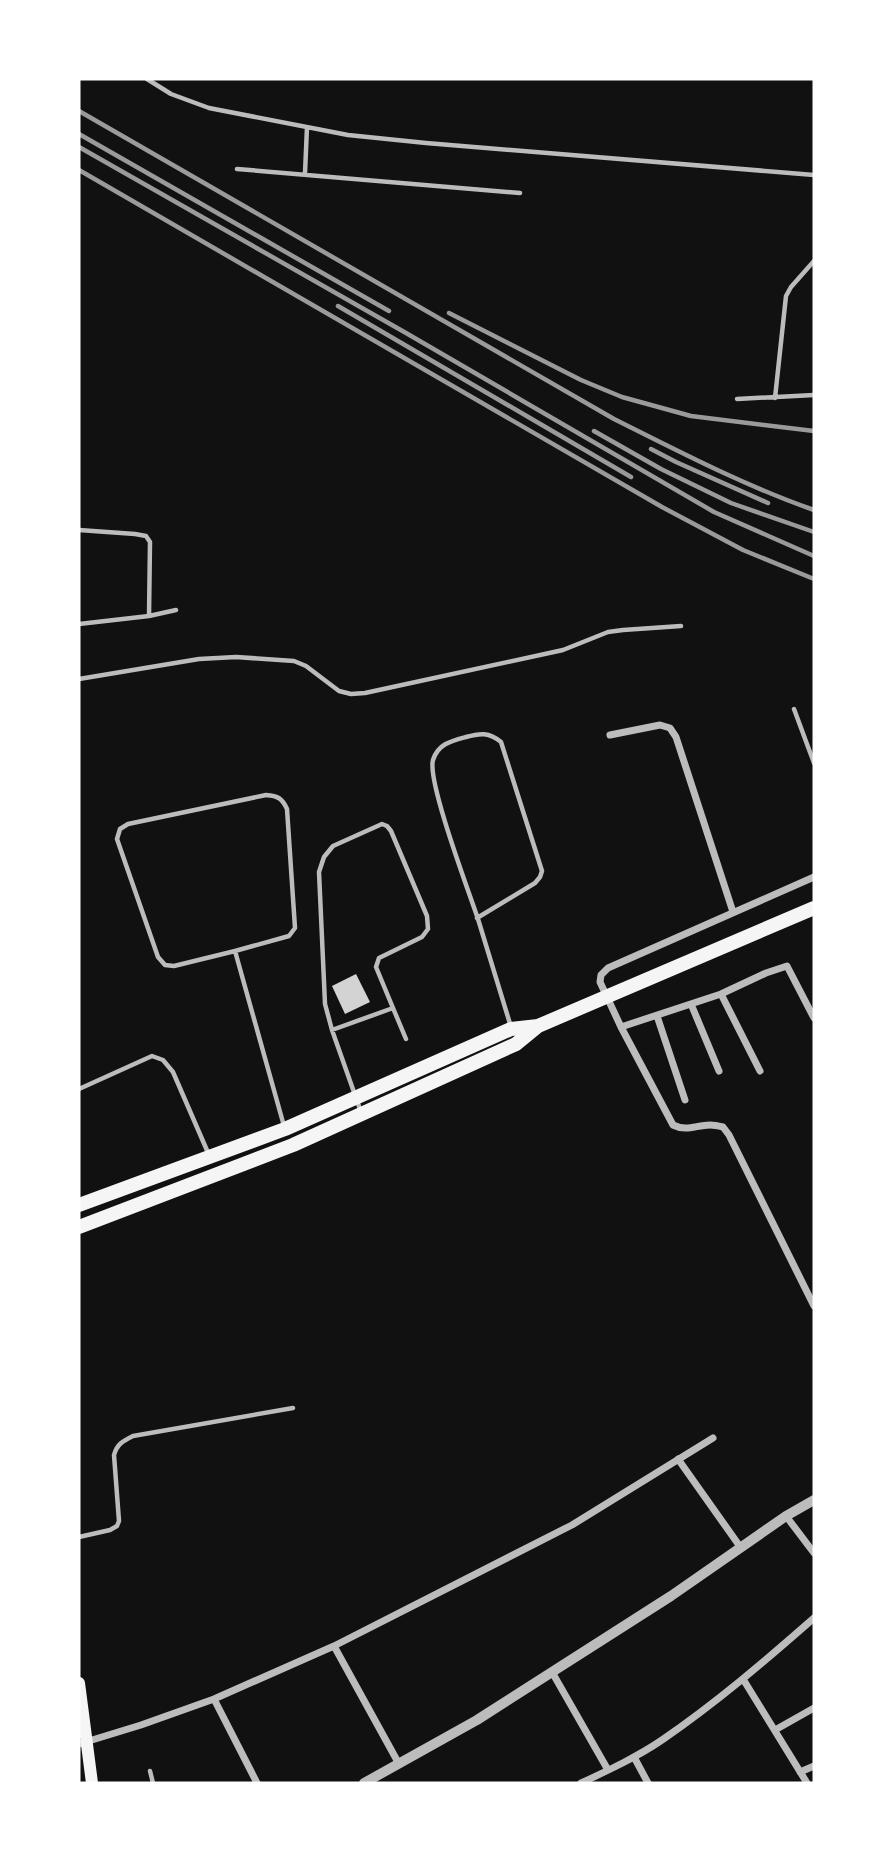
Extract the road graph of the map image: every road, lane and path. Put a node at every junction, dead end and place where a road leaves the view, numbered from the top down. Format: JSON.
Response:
{"nodes":[{"id":1,"x":147,"y":79,"type":"edge"},
{"id":2,"x":307,"y":127,"type":"junction"},
{"id":3,"x":237,"y":169,"type":"dead end"},
{"id":4,"x":305,"y":173,"type":"junction"},
{"id":5,"x":814,"y":175,"type":"edge"},
{"id":6,"x":520,"y":193,"type":"dead end"},
{"id":7,"x":814,"y":261,"type":"edge"},
{"id":8,"x":814,"y":395,"type":"edge"},
{"id":9,"x":775,"y":398,"type":"junction"},
{"id":10,"x":737,"y":399,"type":"dead end"},
{"id":11,"x":79,"y":530,"type":"edge"},
{"id":12,"x":176,"y":610,"type":"dead end"},
{"id":13,"x":149,"y":616,"type":"junction"},
{"id":14,"x":79,"y":624,"type":"edge"},
{"id":15,"x":681,"y":626,"type":"dead end"},
{"id":16,"x":79,"y":678,"type":"edge"},
{"id":17,"x":794,"y":709,"type":"dead end"},
{"id":18,"x":610,"y":735,"type":"dead end"},
{"id":19,"x":814,"y":763,"type":"edge"},
{"id":20,"x":814,"y":877,"type":"edge"},
{"id":21,"x":814,"y":908,"type":"edge"},
{"id":22,"x":733,"y":912,"type":"junction"},
{"id":23,"x":477,"y":918,"type":"junction"},
{"id":24,"x":236,"y":951,"type":"junction"},
{"id":25,"x":721,"y":993,"type":"junction"},
{"id":26,"x":611,"y":995,"type":"junction"},
{"id":27,"x":691,"y":1004,"type":"junction"},
{"id":28,"x":393,"y":1008,"type":"junction"},
{"id":29,"x":657,"y":1016,"type":"junction"},
{"id":30,"x":814,"y":1018,"type":"edge"},
{"id":31,"x":538,"y":1026,"type":"junction"},
{"id":32,"x":621,"y":1027,"type":"junction"},
{"id":33,"x":511,"y":1029,"type":"junction"},
{"id":34,"x":332,"y":1030,"type":"junction"},
{"id":35,"x":405,"y":1039,"type":"dead end"},
{"id":36,"x":516,"y":1044,"type":"junction"},
{"id":37,"x":719,"y":1071,"type":"dead end"},
{"id":38,"x":760,"y":1071,"type":"dead end"},
{"id":39,"x":79,"y":1089,"type":"edge"},
{"id":40,"x":355,"y":1097,"type":"junction"},
{"id":41,"x":685,"y":1100,"type":"dead end"},
{"id":42,"x":362,"y":1113,"type":"junction"},
{"id":43,"x":285,"y":1129,"type":"junction"},
{"id":44,"x":210,"y":1157,"type":"junction"},
{"id":45,"x":79,"y":1205,"type":"edge"},
{"id":46,"x":79,"y":1227,"type":"edge"},
{"id":47,"x":814,"y":1306,"type":"edge"},
{"id":48,"x":293,"y":1408,"type":"dead end"},
{"id":49,"x":713,"y":1438,"type":"dead end"},
{"id":50,"x":678,"y":1459,"type":"junction"},
{"id":51,"x":814,"y":1500,"type":"edge"},
{"id":52,"x":786,"y":1516,"type":"junction"},
{"id":53,"x":79,"y":1538,"type":"edge"},
{"id":54,"x":741,"y":1548,"type":"junction"},
{"id":55,"x":814,"y":1553,"type":"edge"},
{"id":56,"x":814,"y":1618,"type":"edge"},
{"id":57,"x":334,"y":1646,"type":"junction"},
{"id":58,"x":552,"y":1672,"type":"junction"},
{"id":59,"x":743,"y":1679,"type":"junction"},
{"id":60,"x":79,"y":1683,"type":"edge"},
{"id":61,"x":214,"y":1699,"type":"junction"},
{"id":62,"x":814,"y":1708,"type":"edge"},
{"id":63,"x":775,"y":1730,"type":"junction"},
{"id":64,"x":83,"y":1743,"type":"edge"},
{"id":65,"x":634,"y":1757,"type":"junction"},
{"id":66,"x":399,"y":1764,"type":"junction"},
{"id":67,"x":814,"y":1766,"type":"edge"},
{"id":68,"x":608,"y":1770,"type":"junction"},
{"id":69,"x":150,"y":1771,"type":"dead end"},
{"id":70,"x":800,"y":1772,"type":"junction"},
{"id":71,"x":92,"y":1783,"type":"edge"},
{"id":72,"x":153,"y":1783,"type":"edge"},
{"id":73,"x":257,"y":1783,"type":"edge"},
{"id":74,"x":364,"y":1783,"type":"edge"},
{"id":75,"x":582,"y":1783,"type":"edge"},
{"id":76,"x":648,"y":1783,"type":"edge"},
{"id":77,"x":807,"y":1783,"type":"edge"}],
"edges":[{"from":1,"to":2,"type":"lane"},
{"from":2,"to":4,"type":"lane"},
{"from":2,"to":5,"type":"lane"},
{"from":3,"to":4,"type":"lane"},
{"from":4,"to":6,"type":"lane"},
{"from":7,"to":9,"type":"lane"},
{"from":8,"to":9,"type":"lane"},
{"from":9,"to":10,"type":"lane"},
{"from":11,"to":13,"type":"lane"},
{"from":12,"to":13,"type":"lane"},
{"from":13,"to":14,"type":"lane"},
{"from":15,"to":16,"type":"lane"},
{"from":17,"to":19,"type":"lane"},
{"from":18,"to":22,"type":"street"},
{"from":20,"to":22,"type":"street"},
{"from":21,"to":26,"type":"main road"},
{"from":22,"to":26,"type":"street"},
{"from":23,"to":23,"type":"lane"},
{"from":23,"to":33,"type":"lane"},
{"from":24,"to":24,"type":"lane"},
{"from":24,"to":43,"type":"lane"},
{"from":25,"to":27,"type":"street"},
{"from":25,"to":30,"type":"street"},
{"from":25,"to":38,"type":"street"},
{"from":26,"to":31,"type":"main road"},
{"from":26,"to":32,"type":"street"},
{"from":27,"to":29,"type":"street"},
{"from":27,"to":37,"type":"street"},
{"from":28,"to":34,"type":"lane"},
{"from":28,"to":34,"type":"lane"},
{"from":28,"to":35,"type":"lane"},
{"from":29,"to":32,"type":"street"},
{"from":29,"to":41,"type":"street"},
{"from":31,"to":33,"type":"main road"},
{"from":31,"to":36,"type":"main road"},
{"from":32,"to":47,"type":"street"},
{"from":33,"to":36,"type":"lane"},
{"from":33,"to":40,"type":"main road"},
{"from":34,"to":40,"type":"lane"},
{"from":36,"to":42,"type":"main road"},
{"from":39,"to":44,"type":"lane"},
{"from":40,"to":42,"type":"lane"},
{"from":40,"to":43,"type":"main road"},
{"from":42,"to":46,"type":"main road"},
{"from":43,"to":44,"type":"main road"},
{"from":44,"to":45,"type":"main road"},
{"from":48,"to":53,"type":"lane"},
{"from":49,"to":50,"type":"street"},
{"from":50,"to":54,"type":"street"},
{"from":50,"to":57,"type":"street"},
{"from":51,"to":52,"type":"street"},
{"from":52,"to":54,"type":"street"},
{"from":52,"to":55,"type":"street"},
{"from":54,"to":58,"type":"street"},
{"from":56,"to":59,"type":"street"},
{"from":57,"to":61,"type":"street"},
{"from":57,"to":66,"type":"street"},
{"from":58,"to":66,"type":"street"},
{"from":58,"to":68,"type":"street"},
{"from":59,"to":63,"type":"street"},
{"from":59,"to":65,"type":"street"},
{"from":60,"to":64,"type":"main road"},
{"from":61,"to":64,"type":"street"},
{"from":61,"to":73,"type":"street"},
{"from":62,"to":63,"type":"street"},
{"from":63,"to":70,"type":"street"},
{"from":64,"to":71,"type":"main road"},
{"from":65,"to":68,"type":"street"},
{"from":65,"to":76,"type":"street"},
{"from":66,"to":74,"type":"street"},
{"from":67,"to":70,"type":"street"},
{"from":68,"to":75,"type":"street"},
{"from":69,"to":72,"type":"lane"},
{"from":70,"to":77,"type":"street"}]}
